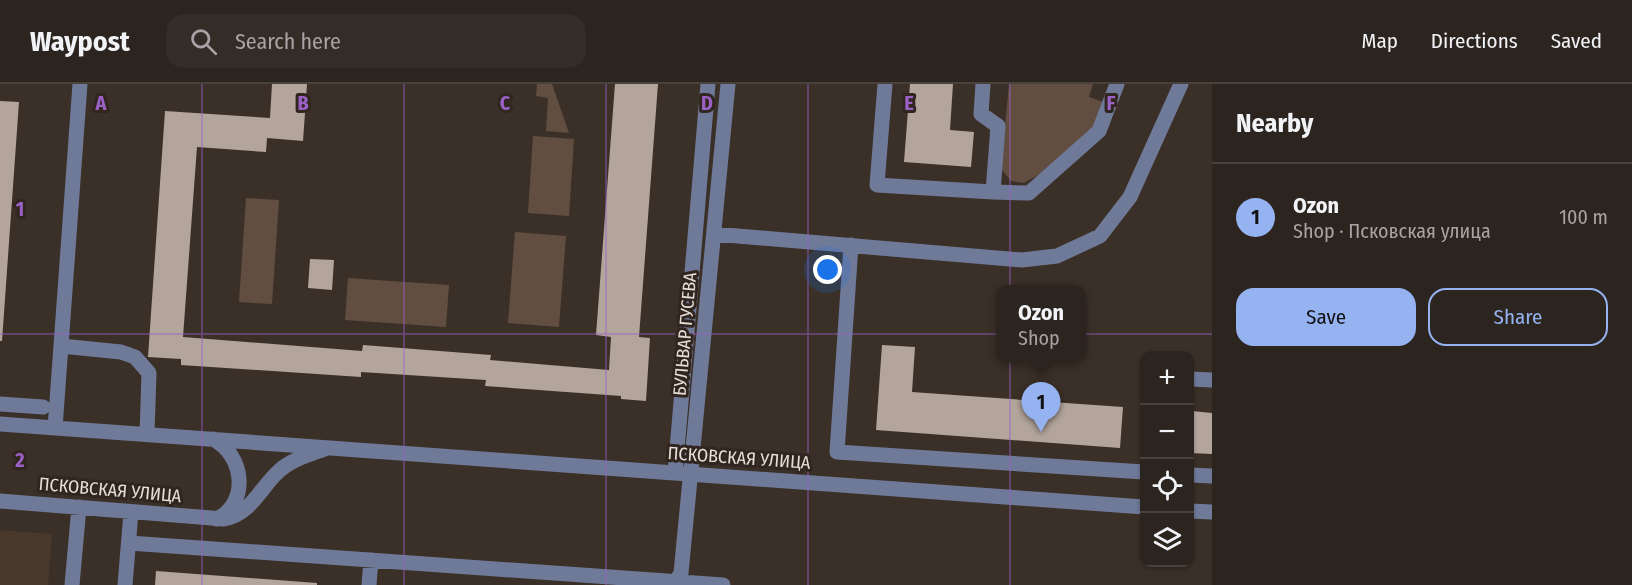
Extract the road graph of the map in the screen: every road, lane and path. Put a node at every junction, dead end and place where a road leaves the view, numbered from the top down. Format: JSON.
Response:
{"nodes":[{"id":1,"x":80,"y":84,"type":"edge"},
{"id":2,"x":708,"y":84,"type":"edge"},
{"id":3,"x":728,"y":84,"type":"edge"},
{"id":4,"x":885,"y":84,"type":"edge"},
{"id":5,"x":983,"y":84,"type":"edge"},
{"id":6,"x":1117,"y":84,"type":"edge"},
{"id":7,"x":1181,"y":84,"type":"edge"},
{"id":8,"x":993,"y":192,"type":"junction"},
{"id":9,"x":714,"y":234,"type":"junction"},
{"id":10,"x":851,"y":245,"type":"junction"},
{"id":11,"x":61,"y":346,"type":"junction"},
{"id":12,"x":1194,"y":378,"type":"edge"},
{"id":13,"x":1212,"y":380,"type":"edge"},
{"id":14,"x":0,"y":404,"type":"edge"},
{"id":15,"x":43,"y":406,"type":"dead end"},
{"id":16,"x":0,"y":424,"type":"edge"},
{"id":17,"x":56,"y":428,"type":"junction"},
{"id":18,"x":147,"y":434,"type":"junction"},
{"id":19,"x":212,"y":439,"type":"junction"},
{"id":20,"x":330,"y":448,"type":"junction"},
{"id":21,"x":1140,"y":472,"type":"edge"},
{"id":22,"x":675,"y":473,"type":"junction"},
{"id":23,"x":692,"y":474,"type":"junction"},
{"id":24,"x":1194,"y":475,"type":"edge"},
{"id":25,"x":1212,"y":476,"type":"edge"},
{"id":26,"x":0,"y":501,"type":"edge"},
{"id":27,"x":79,"y":507,"type":"junction"},
{"id":28,"x":1140,"y":507,"type":"edge"},
{"id":29,"x":1194,"y":511,"type":"edge"},
{"id":30,"x":131,"y":512,"type":"junction"},
{"id":31,"x":1212,"y":512,"type":"edge"},
{"id":32,"x":217,"y":519,"type":"junction"},
{"id":33,"x":129,"y":543,"type":"junction"},
{"id":34,"x":371,"y":560,"type":"junction"},
{"id":35,"x":610,"y":581,"type":"edge"},
{"id":36,"x":675,"y":583,"type":"edge"},
{"id":37,"x":72,"y":585,"type":"edge"},
{"id":38,"x":125,"y":585,"type":"edge"},
{"id":39,"x":369,"y":585,"type":"edge"},
{"id":40,"x":723,"y":585,"type":"edge"}],
"edges":[{"from":1,"to":11,"type":"street"},
{"from":2,"to":22,"type":"street"},
{"from":3,"to":9,"type":"street","name":"БУЛЬВАР ГУСЕВА"},
{"from":4,"to":8,"type":"street"},
{"from":5,"to":8,"type":"street"},
{"from":6,"to":8,"type":"street"},
{"from":7,"to":10,"type":"street"},
{"from":9,"to":10,"type":"street"},
{"from":9,"to":23,"type":"street","name":"БУЛЬВАР ГУСЕВА"},
{"from":10,"to":21,"type":"street"},
{"from":11,"to":17,"type":"street"},
{"from":11,"to":18,"type":"street"},
{"from":12,"to":13,"type":"street"},
{"from":14,"to":15,"type":"street"},
{"from":16,"to":17,"type":"street","name":"ПСКОВСКАЯ УЛИЦА"},
{"from":17,"to":18,"type":"street","name":"ПСКОВСКАЯ УЛИЦА"},
{"from":18,"to":19,"type":"street","name":"ПСКОВСКАЯ УЛИЦА"},
{"from":19,"to":20,"type":"street","name":"ПСКОВСКАЯ УЛИЦА"},
{"from":19,"to":32,"type":"street"},
{"from":20,"to":22,"type":"street","name":"ПСКОВСКАЯ УЛИЦА"},
{"from":20,"to":32,"type":"street","name":"ПСКОВСКАЯ УЛИЦА"},
{"from":22,"to":23,"type":"street","name":"ПСКОВСКАЯ УЛИЦА"},
{"from":23,"to":28,"type":"street","name":"ПСКОВСКАЯ УЛИЦА"},
{"from":23,"to":36,"type":"street","name":"БУЛЬВАР ГУСЕВА"},
{"from":24,"to":25,"type":"street"},
{"from":26,"to":27,"type":"street","name":"ПСКОВСКАЯ УЛИЦА"},
{"from":27,"to":30,"type":"street","name":"ПСКОВСКАЯ УЛИЦА"},
{"from":27,"to":37,"type":"street"},
{"from":29,"to":31,"type":"street"},
{"from":30,"to":32,"type":"street","name":"ПСКОВСКАЯ УЛИЦА"},
{"from":30,"to":33,"type":"street"},
{"from":33,"to":34,"type":"street"},
{"from":33,"to":38,"type":"street"},
{"from":34,"to":35,"type":"street"},
{"from":34,"to":39,"type":"street"},
{"from":35,"to":36,"type":"street"},
{"from":36,"to":40,"type":"street"}]}
